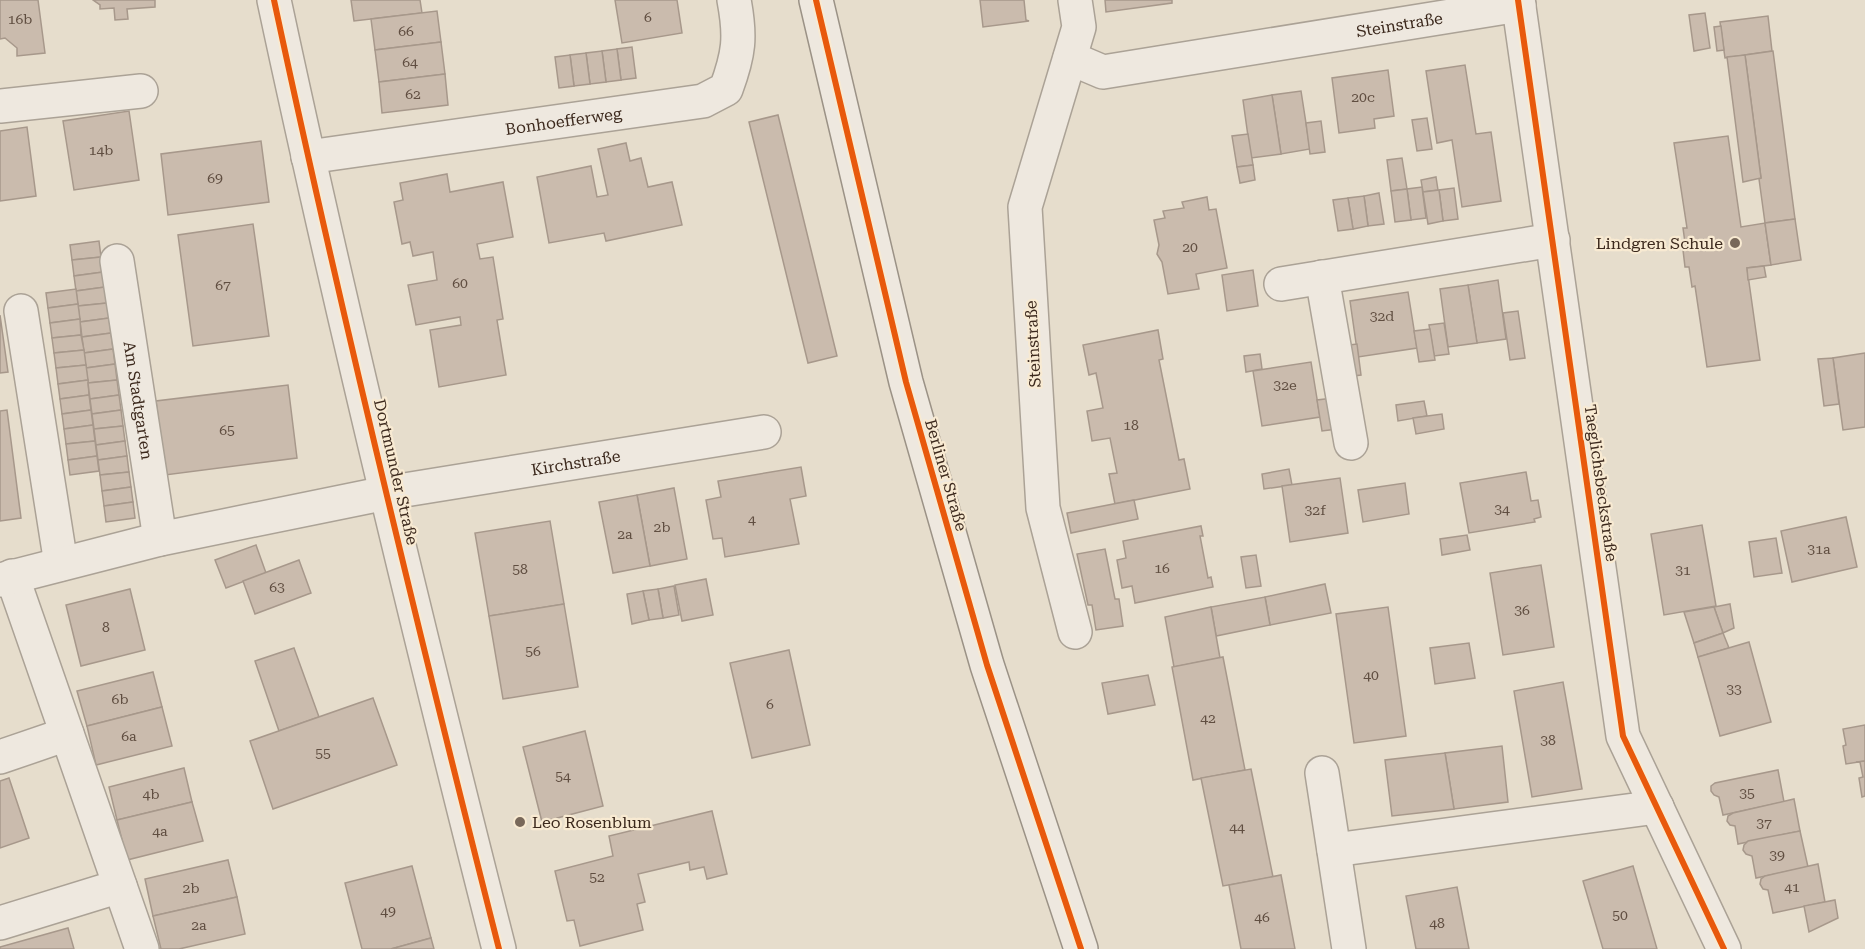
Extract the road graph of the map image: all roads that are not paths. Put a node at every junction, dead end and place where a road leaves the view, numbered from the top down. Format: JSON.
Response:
{"nodes":[{"id":1,"x":274,"y":0,"type":"edge"},
{"id":2,"x":734,"y":0,"type":"edge"},
{"id":3,"x":816,"y":0,"type":"edge"},
{"id":4,"x":1075,"y":0,"type":"edge"},
{"id":5,"x":1518,"y":3,"type":"edge"},
{"id":6,"x":1070,"y":58,"type":"junction"},
{"id":7,"x":141,"y":91,"type":"dead end"},
{"id":8,"x":0,"y":106,"type":"edge"},
{"id":9,"x":308,"y":157,"type":"junction"},
{"id":10,"x":1553,"y":240,"type":"junction"},
{"id":11,"x":117,"y":261,"type":"dead end"},
{"id":12,"x":1322,"y":278,"type":"junction"},
{"id":13,"x":1281,"y":284,"type":"dead end"},
{"id":14,"x":21,"y":311,"type":"dead end"},
{"id":15,"x":764,"y":432,"type":"dead end"},
{"id":16,"x":1351,"y":443,"type":"dead end"},
{"id":17,"x":386,"y":493,"type":"junction"},
{"id":18,"x":160,"y":539,"type":"junction"},
{"id":19,"x":61,"y":564,"type":"junction"},
{"id":20,"x":6,"y":578,"type":"edge"},
{"id":21,"x":1075,"y":632,"type":"dead end"},
{"id":22,"x":67,"y":734,"type":"junction"},
{"id":23,"x":0,"y":757,"type":"edge"},
{"id":24,"x":1322,"y":773,"type":"dead end"},
{"id":25,"x":1657,"y":807,"type":"junction"},
{"id":26,"x":1334,"y":850,"type":"junction"},
{"id":27,"x":120,"y":886,"type":"junction"},
{"id":28,"x":0,"y":923,"type":"edge"},
{"id":29,"x":142,"y":949,"type":"edge"},
{"id":30,"x":499,"y":949,"type":"edge"},
{"id":31,"x":1080,"y":949,"type":"edge"},
{"id":32,"x":1348,"y":949,"type":"edge"},
{"id":33,"x":1724,"y":949,"type":"edge"}],
"edges":[{"from":1,"to":9,"type":"street","name":"Dortmunder Straße"},
{"from":2,"to":9,"type":"street","name":"Bonhoefferweg"},
{"from":3,"to":31,"type":"street","name":"Berliner Straße"},
{"from":4,"to":6,"type":"street","name":"Steinstraße"},
{"from":5,"to":6,"type":"street","name":"Steinstraße"},
{"from":5,"to":10,"type":"street","name":"Taeglichsbeckstraße"},
{"from":6,"to":21,"type":"street","name":"Steinstraße"},
{"from":7,"to":8,"type":"street"},
{"from":9,"to":17,"type":"street","name":"Dortmunder Straße"},
{"from":10,"to":12,"type":"street"},
{"from":10,"to":25,"type":"street","name":"Taeglichsbeckstraße"},
{"from":11,"to":18,"type":"street","name":"Am Stadtgarten"},
{"from":12,"to":13,"type":"street"},
{"from":12,"to":16,"type":"street"},
{"from":14,"to":19,"type":"street"},
{"from":15,"to":17,"type":"street","name":"Kirchstraße"},
{"from":17,"to":18,"type":"street"},
{"from":17,"to":30,"type":"street","name":"Dortmunder Straße"},
{"from":18,"to":19,"type":"street"},
{"from":19,"to":20,"type":"street"},
{"from":20,"to":22,"type":"street"},
{"from":22,"to":23,"type":"street"},
{"from":22,"to":27,"type":"street"},
{"from":24,"to":26,"type":"street"},
{"from":25,"to":26,"type":"street"},
{"from":25,"to":33,"type":"street","name":"Taeglichsbeckstraße"},
{"from":26,"to":32,"type":"street"},
{"from":27,"to":28,"type":"street"},
{"from":27,"to":29,"type":"street"}]}
